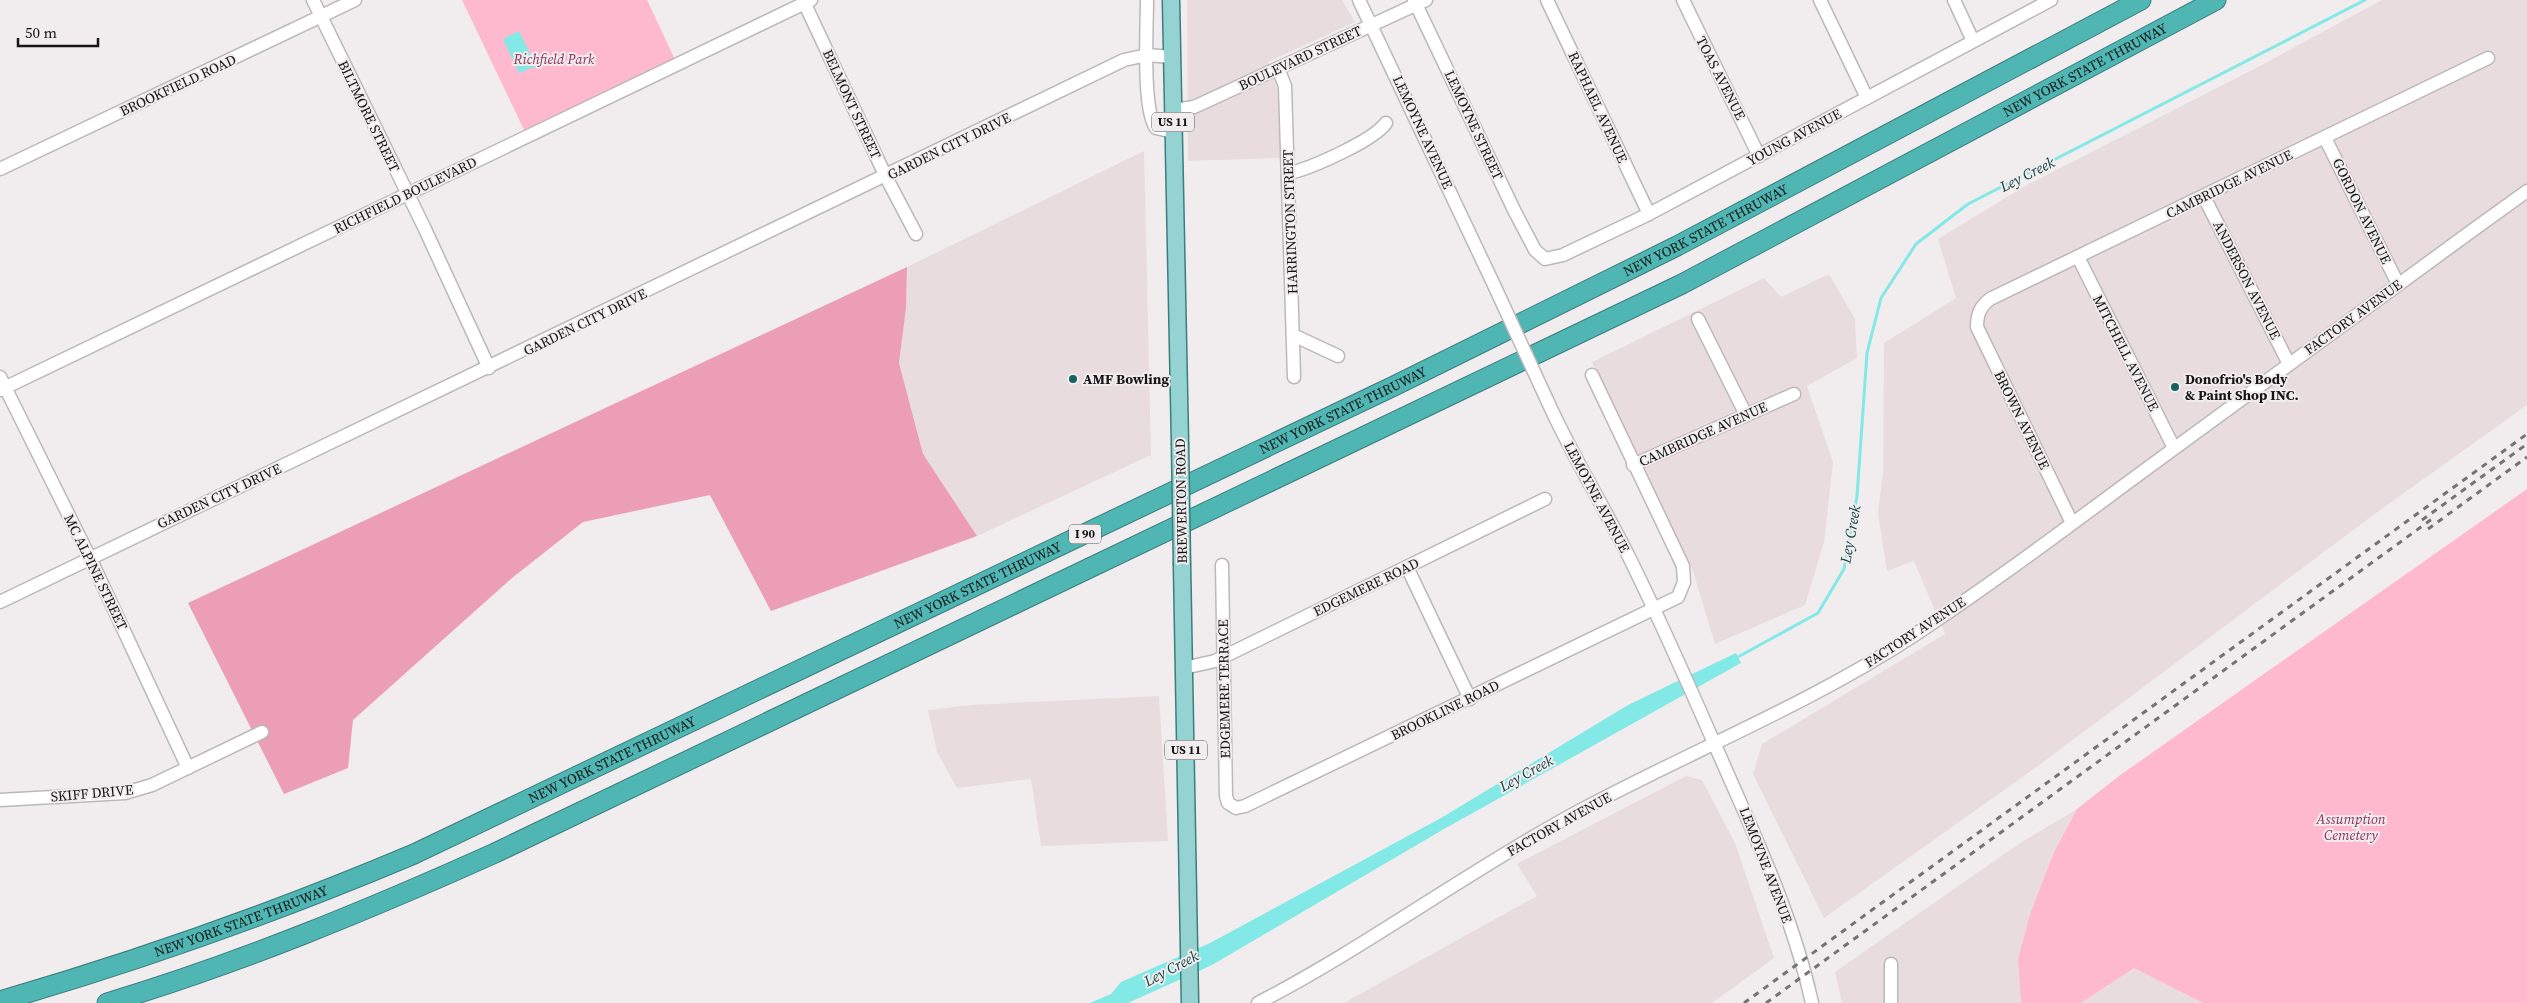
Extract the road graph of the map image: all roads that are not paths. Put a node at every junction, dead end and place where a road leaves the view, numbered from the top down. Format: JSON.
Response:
{"nodes":[{"id":1,"x":312,"y":0,"type":"edge"},
{"id":2,"x":355,"y":0,"type":"edge"},
{"id":3,"x":1147,"y":0,"type":"edge"},
{"id":4,"x":1171,"y":0,"type":"edge"},
{"id":5,"x":1359,"y":0,"type":"edge"},
{"id":6,"x":1547,"y":0,"type":"edge"},
{"id":7,"x":1683,"y":0,"type":"edge"},
{"id":8,"x":1820,"y":0,"type":"edge"},
{"id":9,"x":1954,"y":0,"type":"edge"},
{"id":10,"x":2051,"y":0,"type":"edge"},
{"id":11,"x":2141,"y":0,"type":"edge"},
{"id":12,"x":2216,"y":0,"type":"edge"},
{"id":13,"x":806,"y":1,"type":"edge"},
{"id":14,"x":1419,"y":2,"type":"edge"},
{"id":15,"x":321,"y":17,"type":"junction"},
{"id":16,"x":1372,"y":24,"type":"junction"},
{"id":17,"x":1974,"y":42,"type":"junction"},
{"id":18,"x":1147,"y":55,"type":"junction"},
{"id":19,"x":1172,"y":57,"type":"junction"},
{"id":20,"x":2488,"y":58,"type":"dead end"},
{"id":21,"x":1278,"y":68,"type":"junction"},
{"id":22,"x":1867,"y":98,"type":"junction"},
{"id":23,"x":1173,"y":110,"type":"junction"},
{"id":24,"x":1386,"y":123,"type":"dead end"},
{"id":25,"x":1173,"y":132,"type":"junction"},
{"id":26,"x":2325,"y":138,"type":"junction"},
{"id":27,"x":1760,"y":156,"type":"junction"},
{"id":28,"x":0,"y":169,"type":"edge"},
{"id":29,"x":1290,"y":173,"type":"junction"},
{"id":30,"x":886,"y":177,"type":"junction"},
{"id":31,"x":2527,"y":191,"type":"edge"},
{"id":32,"x":407,"y":194,"type":"junction"},
{"id":33,"x":2204,"y":197,"type":"junction"},
{"id":34,"x":1649,"y":214,"type":"junction"},
{"id":35,"x":916,"y":234,"type":"dead end"},
{"id":36,"x":1534,"y":250,"type":"joint"},
{"id":37,"x":2078,"y":257,"type":"junction"},
{"id":38,"x":2398,"y":284,"type":"junction"},
{"id":39,"x":1977,"y":316,"type":"joint"},
{"id":40,"x":1698,"y":319,"type":"dead end"},
{"id":41,"x":1294,"y":336,"type":"junction"},
{"id":42,"x":1338,"y":356,"type":"dead end"},
{"id":43,"x":2289,"y":364,"type":"junction"},
{"id":44,"x":489,"y":368,"type":"junction"},
{"id":45,"x":1592,"y":375,"type":"dead end"},
{"id":46,"x":1294,"y":377,"type":"dead end"},
{"id":47,"x":2,"y":385,"type":"edge"},
{"id":48,"x":1794,"y":394,"type":"dead end"},
{"id":49,"x":1746,"y":415,"type":"junction"},
{"id":50,"x":2174,"y":448,"type":"junction"},
{"id":51,"x":1633,"y":464,"type":"junction"},
{"id":52,"x":1545,"y":499,"type":"dead end"},
{"id":53,"x":2072,"y":523,"type":"junction"},
{"id":54,"x":90,"y":558,"type":"junction"},
{"id":55,"x":1222,"y":565,"type":"dead end"},
{"id":56,"x":1407,"y":567,"type":"junction"},
{"id":57,"x":0,"y":602,"type":"edge"},
{"id":58,"x":1654,"y":610,"type":"junction"},
{"id":59,"x":1224,"y":657,"type":"junction"},
{"id":60,"x":1184,"y":668,"type":"junction"},
{"id":61,"x":1470,"y":698,"type":"junction"},
{"id":62,"x":262,"y":732,"type":"dead end"},
{"id":63,"x":1715,"y":745,"type":"junction"},
{"id":64,"x":188,"y":768,"type":"junction"},
{"id":65,"x":0,"y":800,"type":"edge"},
{"id":66,"x":1236,"y":808,"type":"joint"},
{"id":67,"x":1891,"y":964,"type":"dead end"},
{"id":68,"x":1190,"y":998,"type":"edge"},
{"id":69,"x":0,"y":1001,"type":"edge"},
{"id":70,"x":107,"y":1003,"type":"edge"},
{"id":71,"x":1258,"y":1003,"type":"edge"},
{"id":72,"x":1812,"y":1003,"type":"edge"},
{"id":73,"x":1891,"y":1003,"type":"edge"}],
"edges":[{"from":1,"to":15,"type":"street","name":"BILTMORE STREET"},
{"from":2,"to":15,"type":"street","name":"BROOKFIELD ROAD"},
{"from":3,"to":18,"type":"street"},
{"from":4,"to":19,"type":"main road","name":"BREWERTON ROAD","number":"US 11"},
{"from":5,"to":16,"type":"street","name":"LEMOYNE AVENUE"},
{"from":6,"to":34,"type":"street","name":"RAPHAEL AVENUE"},
{"from":7,"to":27,"type":"street","name":"TOAS AVENUE"},
{"from":8,"to":22,"type":"street"},
{"from":9,"to":17,"type":"street"},
{"from":10,"to":17,"type":"street","name":"YOUNG AVENUE"},
{"from":11,"to":69,"type":"highway","name":"NEW YORK STATE THRUWAY","number":"I 90"},
{"from":12,"to":70,"type":"highway","name":"NEW YORK STATE THRUWAY","number":"I 90"},
{"from":13,"to":30,"type":"street","name":"BELMONT STREET"},
{"from":13,"to":32,"type":"street","name":"RICHFIELD BOULEVARD"},
{"from":14,"to":16,"type":"street","name":"BOULEVARD STREET"},
{"from":14,"to":36,"type":"street","name":"LEMOYNE STREET"},
{"from":15,"to":28,"type":"street","name":"BROOKFIELD ROAD"},
{"from":15,"to":32,"type":"street","name":"BILTMORE STREET"},
{"from":16,"to":21,"type":"street","name":"BOULEVARD STREET"},
{"from":16,"to":58,"type":"street","name":"LEMOYNE AVENUE","bridge":true},
{"from":17,"to":22,"type":"street","name":"YOUNG AVENUE"},
{"from":18,"to":19,"type":"street","name":"GARDEN CITY DRIVE"},
{"from":18,"to":25,"type":"street"},
{"from":18,"to":30,"type":"street","name":"GARDEN CITY DRIVE"},
{"from":19,"to":23,"type":"main road","name":"BREWERTON ROAD","number":"US 11"},
{"from":20,"to":26,"type":"street","name":"CAMBRIDGE AVENUE"},
{"from":21,"to":23,"type":"street","name":"BOULEVARD STREET"},
{"from":21,"to":29,"type":"street","name":"HARRINGTON STREET"},
{"from":22,"to":27,"type":"street","name":"YOUNG AVENUE"},
{"from":23,"to":25,"type":"main road","name":"BREWERTON ROAD","number":"US 11"},
{"from":24,"to":29,"type":"street"},
{"from":25,"to":60,"type":"main road","name":"BREWERTON ROAD","number":"US 11","bridge":true},
{"from":26,"to":33,"type":"street","name":"CAMBRIDGE AVENUE"},
{"from":26,"to":38,"type":"street","name":"GORDON AVENUE"},
{"from":27,"to":34,"type":"street","name":"YOUNG AVENUE"},
{"from":29,"to":41,"type":"street","name":"HARRINGTON STREET"},
{"from":30,"to":35,"type":"street","name":"BELMONT STREET"},
{"from":30,"to":44,"type":"street","name":"GARDEN CITY DRIVE"},
{"from":31,"to":38,"type":"street","name":"FACTORY AVENUE"},
{"from":32,"to":44,"type":"street","name":"BILTMORE STREET"},
{"from":32,"to":47,"type":"street","name":"RICHFIELD BOULEVARD"},
{"from":33,"to":37,"type":"street","name":"CAMBRIDGE AVENUE"},
{"from":33,"to":43,"type":"street","name":"ANDERSON AVENUE"},
{"from":34,"to":36,"type":"street","name":"YOUNG AVENUE"},
{"from":37,"to":39,"type":"street","name":"CAMBRIDGE AVENUE"},
{"from":37,"to":50,"type":"street","name":"MITCHELL AVENUE"},
{"from":38,"to":43,"type":"street","name":"FACTORY AVENUE"},
{"from":39,"to":53,"type":"street","name":"BROWN AVENUE"},
{"from":40,"to":49,"type":"street"},
{"from":41,"to":42,"type":"street"},
{"from":41,"to":46,"type":"street","name":"HARRINGTON STREET"},
{"from":43,"to":50,"type":"street","name":"FACTORY AVENUE"},
{"from":44,"to":54,"type":"street","name":"GARDEN CITY DRIVE"},
{"from":45,"to":51,"type":"street"},
{"from":47,"to":54,"type":"street","name":"MC ALPINE STREET"},
{"from":48,"to":49,"type":"street","name":"CAMBRIDGE AVENUE"},
{"from":49,"to":51,"type":"street","name":"CAMBRIDGE AVENUE"},
{"from":50,"to":53,"type":"street","name":"FACTORY AVENUE"},
{"from":51,"to":58,"type":"street","name":"CAMBRIDGE AVENUE"},
{"from":52,"to":56,"type":"street","name":"EDGEMERE ROAD"},
{"from":53,"to":63,"type":"street","name":"FACTORY AVENUE"},
{"from":54,"to":57,"type":"street","name":"GARDEN CITY DRIVE"},
{"from":54,"to":64,"type":"street","name":"MC ALPINE STREET"},
{"from":55,"to":59,"type":"street","name":"EDGEMERE TERRACE"},
{"from":56,"to":59,"type":"street","name":"EDGEMERE ROAD"},
{"from":56,"to":61,"type":"street"},
{"from":58,"to":61,"type":"street","name":"BROOKLINE ROAD"},
{"from":58,"to":63,"type":"street","name":"LEMOYNE AVENUE"},
{"from":59,"to":60,"type":"street","name":"EDGEMERE ROAD"},
{"from":59,"to":66,"type":"street","name":"EDGEMERE TERRACE"},
{"from":60,"to":68,"type":"main road","name":"BREWERTON ROAD","number":"US 11"},
{"from":61,"to":66,"type":"street","name":"BROOKLINE ROAD"},
{"from":62,"to":64,"type":"street","name":"SKIFF DRIVE"},
{"from":63,"to":71,"type":"street","name":"FACTORY AVENUE"},
{"from":63,"to":72,"type":"street","name":"LEMOYNE AVENUE"},
{"from":64,"to":65,"type":"street","name":"SKIFF DRIVE"},
{"from":67,"to":73,"type":"street"}]}
